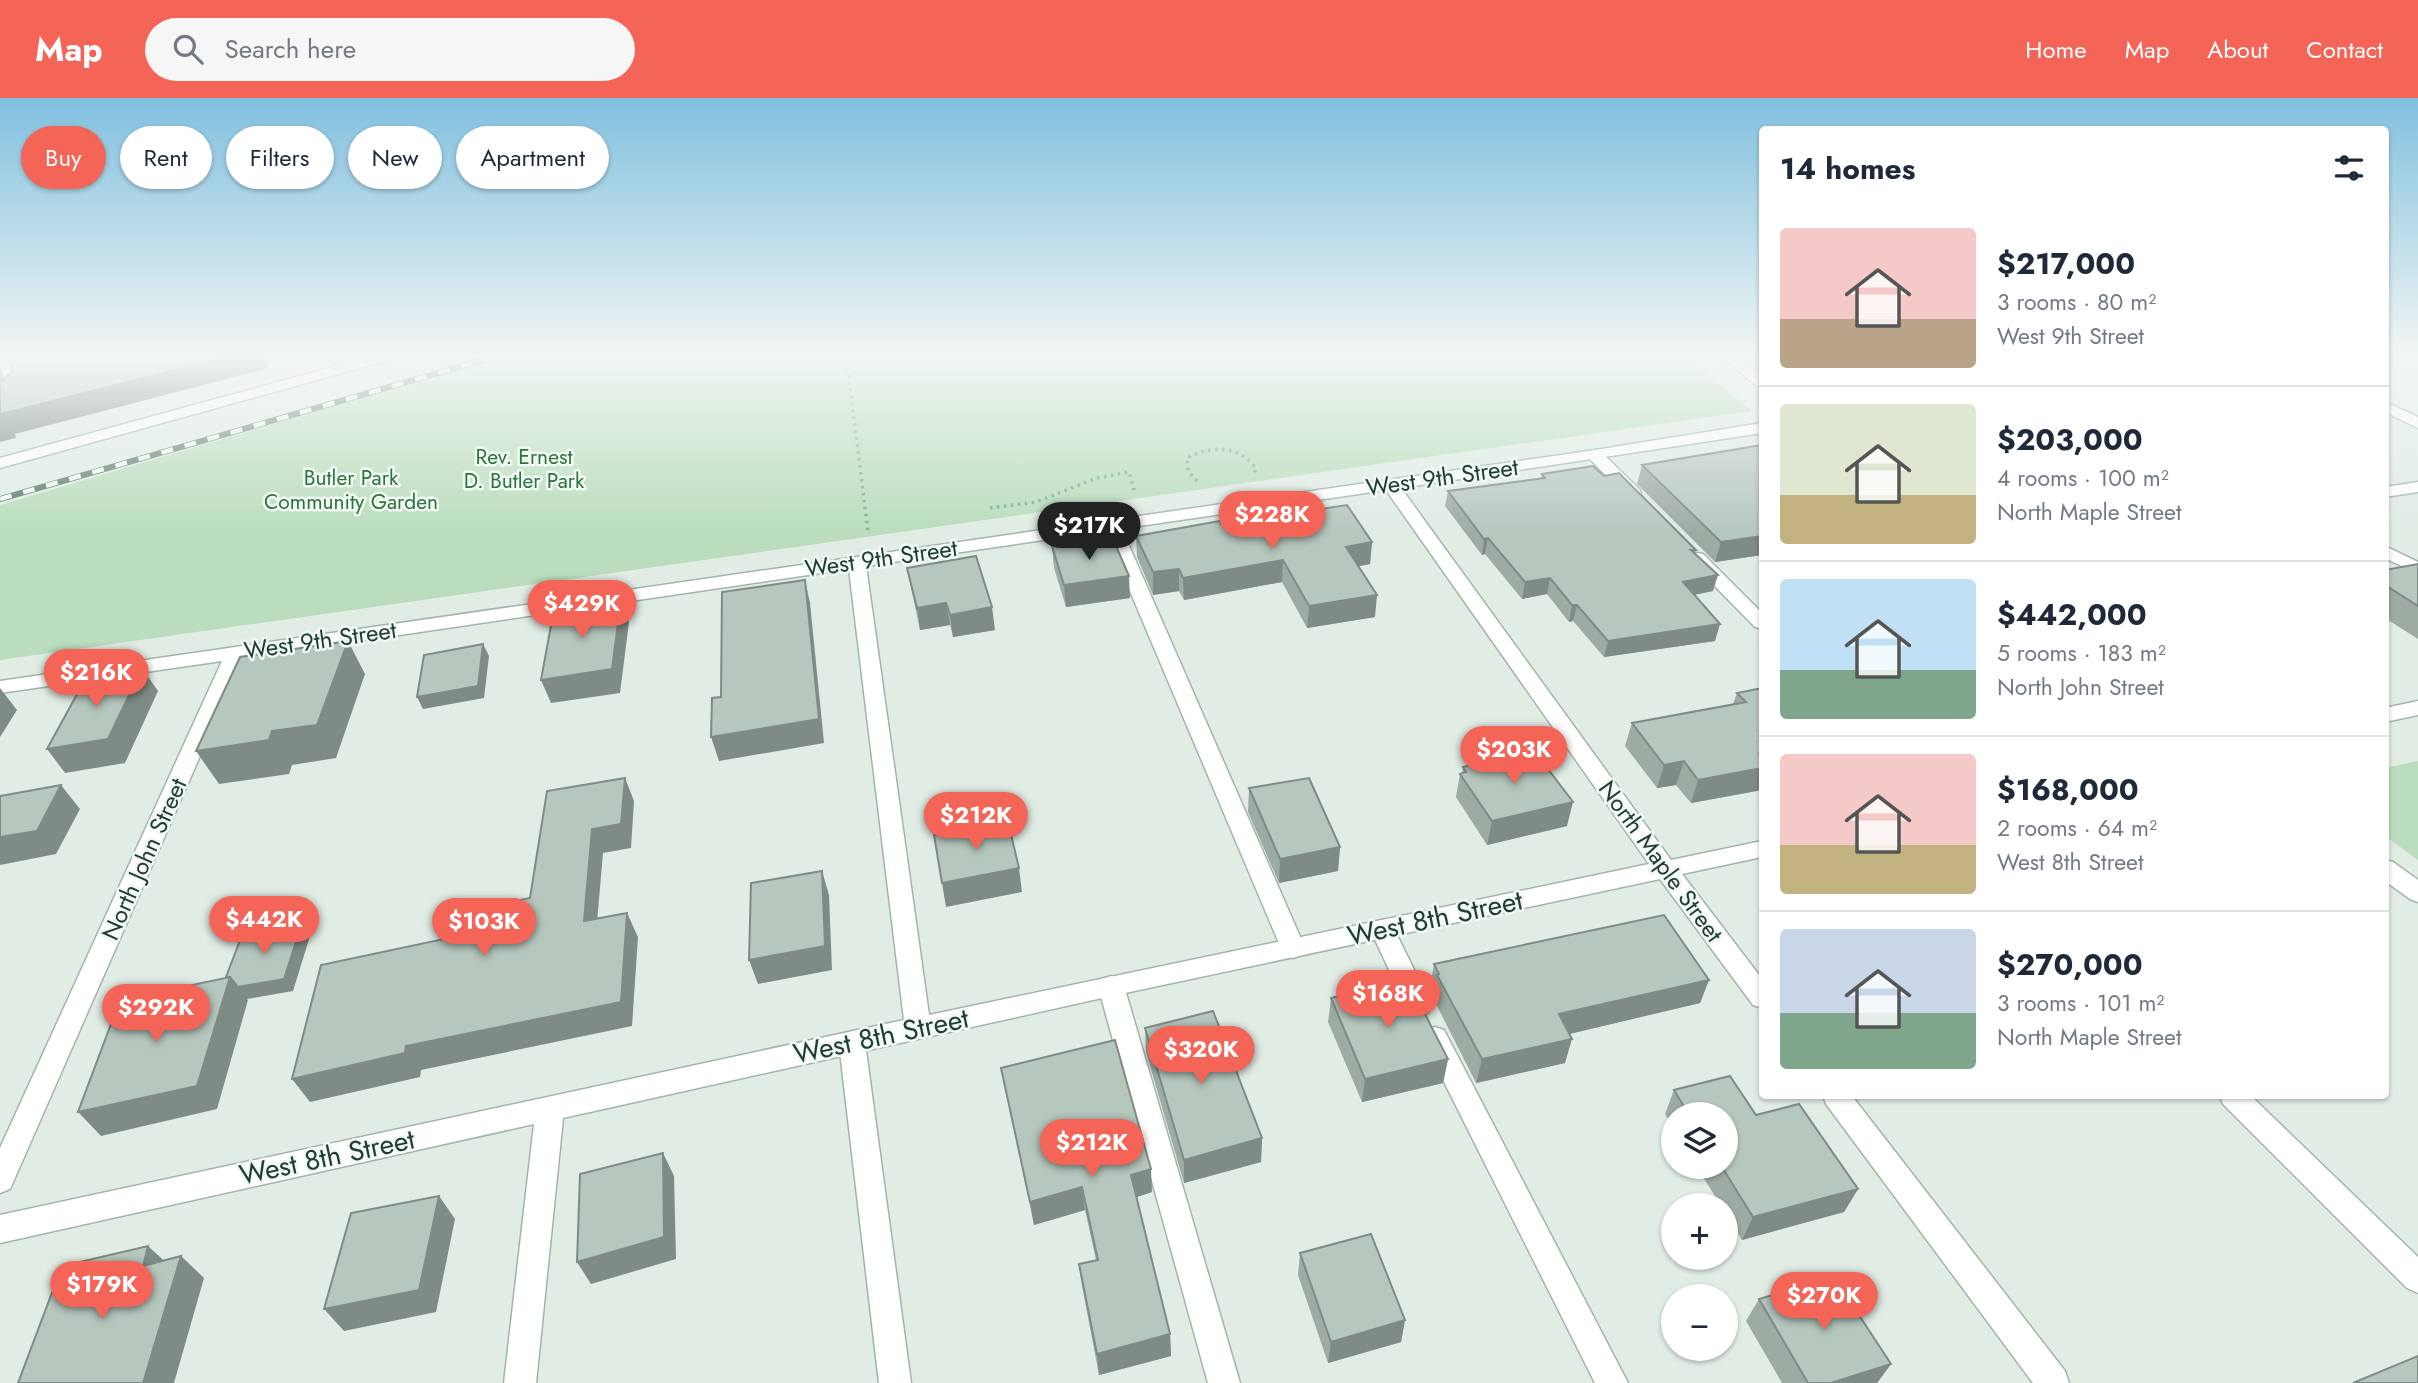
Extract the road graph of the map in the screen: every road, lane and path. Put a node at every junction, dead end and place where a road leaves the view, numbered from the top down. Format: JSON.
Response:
{"nodes":[{"id":1,"x":178,"y":414,"type":"edge"},
{"id":2,"x":854,"y":414,"type":"edge"},
{"id":3,"x":2401,"y":414,"type":"edge"},
{"id":4,"x":2418,"y":422,"type":"edge"},
{"id":5,"x":1759,"y":429,"type":"edge"},
{"id":6,"x":1595,"y":455,"type":"junction"},
{"id":7,"x":0,"y":463,"type":"edge"},
{"id":8,"x":1250,"y":480,"type":"dead end"},
{"id":9,"x":1390,"y":484,"type":"junction"},
{"id":10,"x":1208,"y":485,"type":"dead end"},
{"id":11,"x":2418,"y":487,"type":"edge"},
{"id":12,"x":2389,"y":491,"type":"edge"},
{"id":13,"x":1137,"y":500,"type":"dead end"},
{"id":14,"x":1643,"y":503,"type":"edge"},
{"id":15,"x":990,"y":508,"type":"dead end"},
{"id":16,"x":1111,"y":525,"type":"junction"},
{"id":17,"x":1682,"y":542,"type":"edge"},
{"id":18,"x":2389,"y":553,"type":"edge"},
{"id":19,"x":857,"y":562,"type":"junction"},
{"id":20,"x":2418,"y":569,"type":"edge"},
{"id":21,"x":1759,"y":621,"type":"edge"},
{"id":22,"x":236,"y":652,"type":"junction"},
{"id":23,"x":0,"y":687,"type":"edge"},
{"id":24,"x":2418,"y":708,"type":"edge"},
{"id":25,"x":2389,"y":714,"type":"edge"},
{"id":26,"x":1759,"y":850,"type":"edge"},
{"id":27,"x":1666,"y":870,"type":"junction"},
{"id":28,"x":2389,"y":871,"type":"edge"},
{"id":29,"x":2418,"y":893,"type":"edge"},
{"id":30,"x":1381,"y":929,"type":"junction"},
{"id":31,"x":1293,"y":948,"type":"junction"},
{"id":32,"x":1111,"y":986,"type":"junction"},
{"id":33,"x":1759,"y":994,"type":"edge"},
{"id":34,"x":918,"y":1028,"type":"junction"},
{"id":35,"x":852,"y":1043,"type":"junction"},
{"id":36,"x":1838,"y":1099,"type":"edge"},
{"id":37,"x":2237,"y":1099,"type":"edge"},
{"id":38,"x":550,"y":1108,"type":"junction"},
{"id":39,"x":0,"y":1180,"type":"edge"},
{"id":40,"x":0,"y":1229,"type":"edge"},
{"id":41,"x":2418,"y":1278,"type":"edge"},
{"id":42,"x":520,"y":1383,"type":"edge"},
{"id":43,"x":895,"y":1383,"type":"edge"},
{"id":44,"x":1224,"y":1383,"type":"edge"},
{"id":45,"x":1612,"y":1383,"type":"edge"},
{"id":46,"x":2053,"y":1383,"type":"edge"}],
"edges":[{"from":1,"to":7,"type":"street"},
{"from":2,"to":19,"type":"path"},
{"from":3,"to":4,"type":"street"},
{"from":5,"to":6,"type":"street","name":"West 9th Street"},
{"from":6,"to":9,"type":"street","name":"West 9th Street"},
{"from":6,"to":14,"type":"street"},
{"from":8,"to":10,"type":"path"},
{"from":9,"to":16,"type":"street","name":"West 9th Street"},
{"from":9,"to":27,"type":"street","name":"North Maple Street"},
{"from":11,"to":12,"type":"street"},
{"from":13,"to":15,"type":"path"},
{"from":16,"to":19,"type":"street","name":"West 9th Street"},
{"from":16,"to":31,"type":"street"},
{"from":17,"to":21,"type":"street"},
{"from":18,"to":20,"type":"street"},
{"from":19,"to":22,"type":"street","name":"West 9th Street"},
{"from":19,"to":34,"type":"street"},
{"from":22,"to":23,"type":"street","name":"West 9th Street"},
{"from":22,"to":39,"type":"street","name":"North John Street"},
{"from":24,"to":25,"type":"street"},
{"from":26,"to":27,"type":"street","name":"West 8th Street"},
{"from":27,"to":30,"type":"street","name":"West 8th Street"},
{"from":27,"to":33,"type":"street","name":"North Maple Street"},
{"from":28,"to":29,"type":"street"},
{"from":30,"to":31,"type":"street","name":"West 8th Street"},
{"from":30,"to":45,"type":"street"},
{"from":31,"to":32,"type":"street","name":"West 8th Street"},
{"from":32,"to":34,"type":"street","name":"West 8th Street"},
{"from":32,"to":44,"type":"street"},
{"from":34,"to":35,"type":"street","name":"West 8th Street"},
{"from":35,"to":38,"type":"street","name":"West 8th Street"},
{"from":35,"to":43,"type":"street"},
{"from":36,"to":46,"type":"street"},
{"from":37,"to":41,"type":"street"},
{"from":38,"to":40,"type":"street","name":"West 8th Street"},
{"from":38,"to":42,"type":"street"}]}
